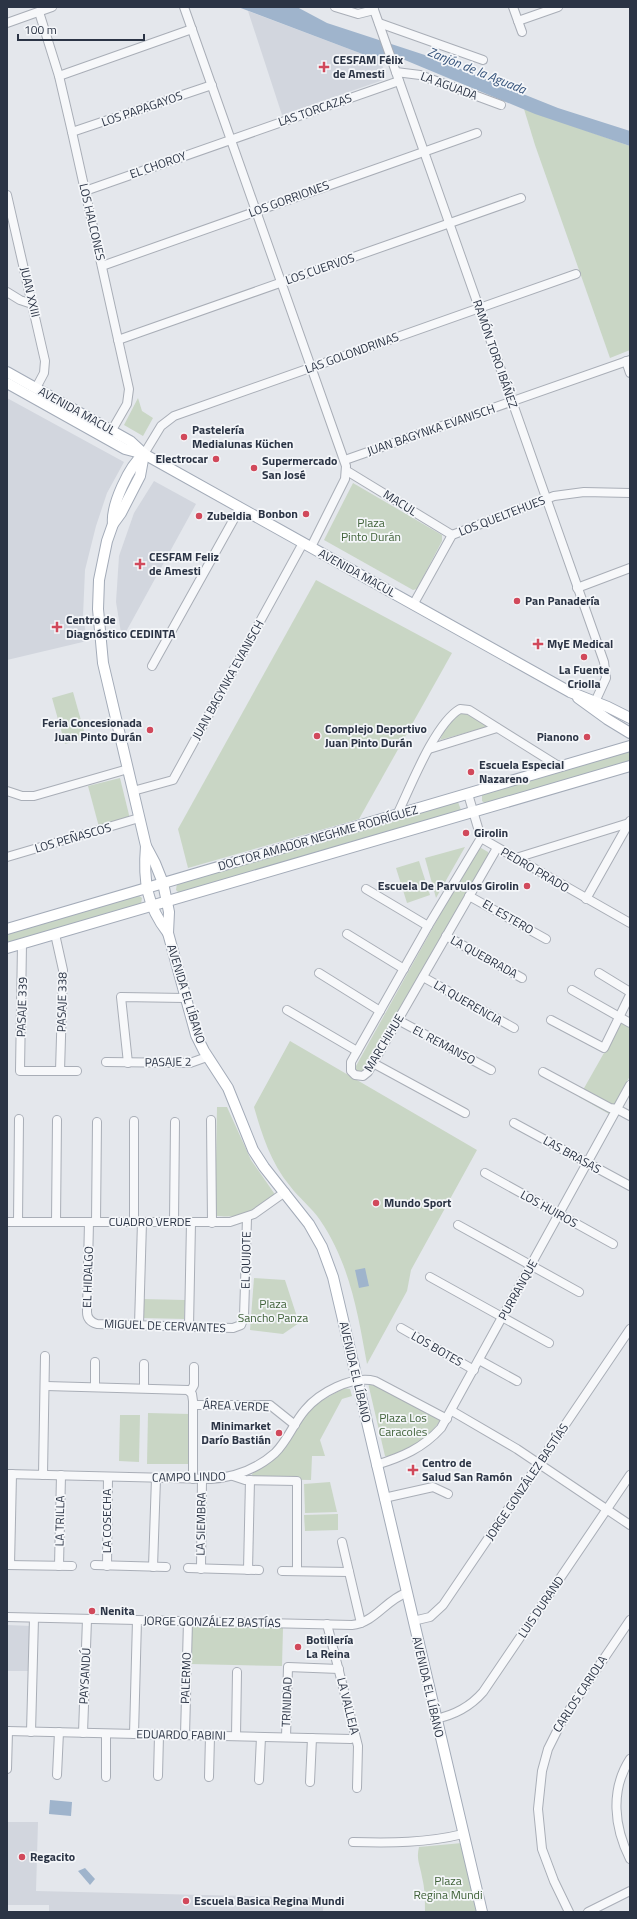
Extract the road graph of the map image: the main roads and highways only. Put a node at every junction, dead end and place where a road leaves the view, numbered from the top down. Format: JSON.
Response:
{"nodes":[{"id":1,"x":7,"y":372,"type":"edge"},
{"id":2,"x":7,"y":383,"type":"edge"},
{"id":3,"x":144,"y":454,"type":"junction"},
{"id":4,"x":570,"y":692,"type":"junction"},
{"id":5,"x":630,"y":718,"type":"edge"},
{"id":6,"x":630,"y":733,"type":"edge"},
{"id":7,"x":630,"y":746,"type":"edge"},
{"id":8,"x":630,"y":766,"type":"edge"},
{"id":9,"x":343,"y":830,"type":"junction"},
{"id":10,"x":146,"y":846,"type":"junction"},
{"id":11,"x":348,"y":848,"type":"junction"},
{"id":12,"x":163,"y":883,"type":"junction"},
{"id":13,"x":147,"y":888,"type":"junction"},
{"id":14,"x":167,"y":901,"type":"junction"},
{"id":15,"x":152,"y":906,"type":"junction"},
{"id":16,"x":7,"y":929,"type":"edge"},
{"id":17,"x":168,"y":933,"type":"junction"},
{"id":18,"x":7,"y":948,"type":"edge"},
{"id":19,"x":482,"y":1912,"type":"edge"}],
"edges":[{"from":1,"to":3,"type":"main road","name":"AVENIDA MACUL"},
{"from":2,"to":3,"type":"main road","name":"AVENIDA MACUL"},
{"from":3,"to":4,"type":"main road","name":"AVENIDA MACUL"},
{"from":3,"to":10,"type":"main road","name":"AVENIDA EL LÍBANO"},
{"from":4,"to":5,"type":"main road","name":"AVENIDA MACUL"},
{"from":4,"to":6,"type":"main road","name":"AVENIDA MACUL"},
{"from":7,"to":9,"type":"main road","name":"DOCTOR AMADOR NEGHME RODRÍGUEZ"},
{"from":8,"to":11,"type":"main road","name":"DOCTOR AMADOR NEGHME RODRÍGUEZ"},
{"from":9,"to":11,"type":"main road"},
{"from":9,"to":12,"type":"main road","name":"DOCTOR AMADOR NEGHME RODRÍGUEZ"},
{"from":10,"to":12,"type":"main road","name":"AVENIDA EL LÍBANO"},
{"from":10,"to":13,"type":"main road","name":"AVENIDA EL LÍBANO"},
{"from":11,"to":14,"type":"main road","name":"DOCTOR AMADOR NEGHME RODRÍGUEZ"},
{"from":12,"to":13,"type":"main road","name":"DOCTOR AMADOR NEGHME RODRÍGUEZ"},
{"from":12,"to":14,"type":"main road","name":"AVENIDA EL LÍBANO"},
{"from":13,"to":15,"type":"main road","name":"AVENIDA EL LÍBANO"},
{"from":13,"to":16,"type":"main road","name":"DOCTOR AMADOR NEGHME RODRÍGUEZ"},
{"from":14,"to":15,"type":"main road","name":"DOCTOR AMADOR NEGHME RODRÍGUEZ"},
{"from":14,"to":17,"type":"main road","name":"AVENIDA EL LÍBANO"},
{"from":15,"to":17,"type":"main road","name":"AVENIDA EL LÍBANO"},
{"from":15,"to":18,"type":"main road","name":"DOCTOR AMADOR NEGHME RODRÍGUEZ"},
{"from":17,"to":19,"type":"main road","name":"AVENIDA EL LÍBANO"}]}
